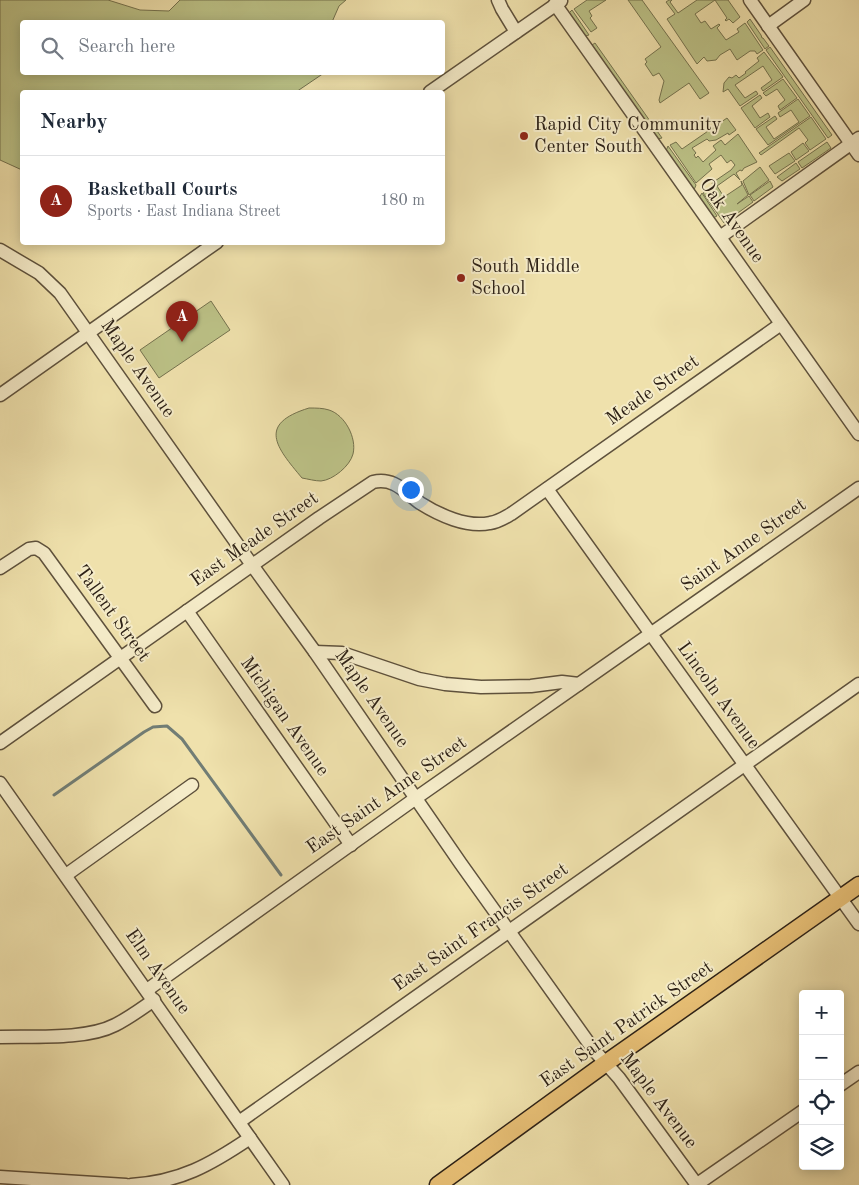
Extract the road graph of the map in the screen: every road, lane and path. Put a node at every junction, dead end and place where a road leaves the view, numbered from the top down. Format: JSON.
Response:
{"nodes":[{"id":1,"x":498,"y":0,"type":"edge"},
{"id":2,"x":750,"y":0,"type":"edge"},
{"id":3,"x":804,"y":0,"type":"edge"},
{"id":4,"x":558,"y":2,"type":"edge"},
{"id":5,"x":768,"y":26,"type":"junction"},
{"id":6,"x":516,"y":32,"type":"junction"},
{"id":7,"x":433,"y":90,"type":"edge"},
{"id":8,"x":855,"y":141,"type":"edge"},
{"id":9,"x":859,"y":155,"type":"edge"},
{"id":10,"x":720,"y":237,"type":"junction"},
{"id":11,"x":213,"y":245,"type":"edge"},
{"id":12,"x":0,"y":250,"type":"edge"},
{"id":13,"x":781,"y":324,"type":"junction"},
{"id":14,"x":89,"y":333,"type":"junction"},
{"id":15,"x":0,"y":395,"type":"edge"},
{"id":16,"x":859,"y":434,"type":"edge"},
{"id":17,"x":859,"y":488,"type":"edge"},
{"id":18,"x":547,"y":489,"type":"junction"},
{"id":19,"x":252,"y":565,"type":"junction"},
{"id":20,"x":0,"y":568,"type":"edge"},
{"id":21,"x":187,"y":611,"type":"junction"},
{"id":22,"x":650,"y":634,"type":"junction"},
{"id":23,"x":315,"y":652,"type":"junction"},
{"id":24,"x":121,"y":659,"type":"junction"},
{"id":25,"x":579,"y":684,"type":"junction"},
{"id":26,"x":859,"y":684,"type":"edge"},
{"id":27,"x":155,"y":706,"type":"dead end"},
{"id":28,"x":0,"y":743,"type":"edge"},
{"id":29,"x":744,"y":765,"type":"junction"},
{"id":30,"x":0,"y":783,"type":"edge"},
{"id":31,"x":192,"y":785,"type":"dead end"},
{"id":32,"x":416,"y":798,"type":"junction"},
{"id":33,"x":351,"y":845,"type":"junction"},
{"id":34,"x":66,"y":875,"type":"junction"},
{"id":35,"x":859,"y":885,"type":"edge"},
{"id":36,"x":840,"y":899,"type":"junction"},
{"id":37,"x":859,"y":924,"type":"edge"},
{"id":38,"x":509,"y":930,"type":"junction"},
{"id":39,"x":151,"y":995,"type":"junction"},
{"id":40,"x":0,"y":1037,"type":"edge"},
{"id":41,"x":606,"y":1063,"type":"junction"},
{"id":42,"x":859,"y":1072,"type":"edge"},
{"id":43,"x":844,"y":1082,"type":"edge"},
{"id":44,"x":799,"y":1114,"type":"edge"},
{"id":45,"x":240,"y":1122,"type":"junction"},
{"id":46,"x":250,"y":1138,"type":"junction"},
{"id":47,"x":0,"y":1177,"type":"edge"},
{"id":48,"x":126,"y":1185,"type":"edge"},
{"id":49,"x":131,"y":1185,"type":"edge"},
{"id":50,"x":283,"y":1185,"type":"edge"},
{"id":51,"x":438,"y":1185,"type":"edge"},
{"id":52,"x":696,"y":1185,"type":"edge"}],
"edges":[{"from":1,"to":6,"type":"street"},
{"from":2,"to":5,"type":"street"},
{"from":3,"to":5,"type":"street"},
{"from":4,"to":6,"type":"street"},
{"from":4,"to":10,"type":"street","name":"Oak Avenue"},
{"from":5,"to":8,"type":"street"},
{"from":6,"to":7,"type":"street"},
{"from":8,"to":9,"type":"street"},
{"from":8,"to":10,"type":"street"},
{"from":10,"to":13,"type":"street","name":"Oak Avenue"},
{"from":11,"to":14,"type":"street"},
{"from":12,"to":14,"type":"street","name":"Maple Avenue"},
{"from":13,"to":16,"type":"street","name":"Oak Avenue"},
{"from":13,"to":18,"type":"street","name":"Meade Street"},
{"from":14,"to":15,"type":"street"},
{"from":14,"to":19,"type":"street","name":"Maple Avenue"},
{"from":17,"to":22,"type":"street","name":"Saint Anne Street"},
{"from":18,"to":19,"type":"street","name":"East Meade Street"},
{"from":18,"to":22,"type":"street","name":"Lincoln Avenue"},
{"from":19,"to":21,"type":"street","name":"East Meade Street"},
{"from":19,"to":23,"type":"street","name":"Maple Avenue"},
{"from":20,"to":24,"type":"street","name":"Tallent Street"},
{"from":21,"to":24,"type":"street","name":"East Meade Street"},
{"from":21,"to":33,"type":"street","name":"Michigan Avenue"},
{"from":22,"to":25,"type":"street","name":"East Saint Anne Street"},
{"from":22,"to":29,"type":"street","name":"Lincoln Avenue"},
{"from":23,"to":25,"type":"street"},
{"from":23,"to":32,"type":"street","name":"Maple Avenue"},
{"from":24,"to":27,"type":"street","name":"Tallent Street"},
{"from":24,"to":28,"type":"street","name":"East Meade Street"},
{"from":25,"to":32,"type":"street","name":"East Saint Anne Street"},
{"from":26,"to":29,"type":"street","name":"East Saint Francis Street"},
{"from":29,"to":36,"type":"street","name":"Lincoln Avenue"},
{"from":29,"to":38,"type":"street","name":"East Saint Francis Street"},
{"from":30,"to":34,"type":"street","name":"Elm Avenue"},
{"from":31,"to":34,"type":"street"},
{"from":32,"to":33,"type":"street","name":"East Saint Anne Street"},
{"from":32,"to":38,"type":"street","name":"Maple Avenue"},
{"from":33,"to":39,"type":"street","name":"East Saint Anne Street"},
{"from":34,"to":39,"type":"street","name":"Elm Avenue"},
{"from":35,"to":36,"type":"main road","name":"East Saint Patrick Street"},
{"from":36,"to":37,"type":"street","name":"Lincoln Avenue"},
{"from":36,"to":41,"type":"main road","name":"East Saint Patrick Street"},
{"from":38,"to":41,"type":"street","name":"Maple Avenue"},
{"from":38,"to":45,"type":"street","name":"East Saint Francis Street"},
{"from":39,"to":40,"type":"street","name":"East Saint Anne Street"},
{"from":39,"to":45,"type":"street","name":"Elm Avenue"},
{"from":41,"to":51,"type":"main road","name":"East Saint Patrick Street"},
{"from":41,"to":52,"type":"street","name":"Maple Avenue"},
{"from":42,"to":43,"type":"street"},
{"from":44,"to":52,"type":"street"},
{"from":45,"to":46,"type":"street","name":"Elm Avenue"},
{"from":46,"to":49,"type":"street"},
{"from":46,"to":50,"type":"street","name":"Elm Avenue"},
{"from":47,"to":48,"type":"street"}]}
